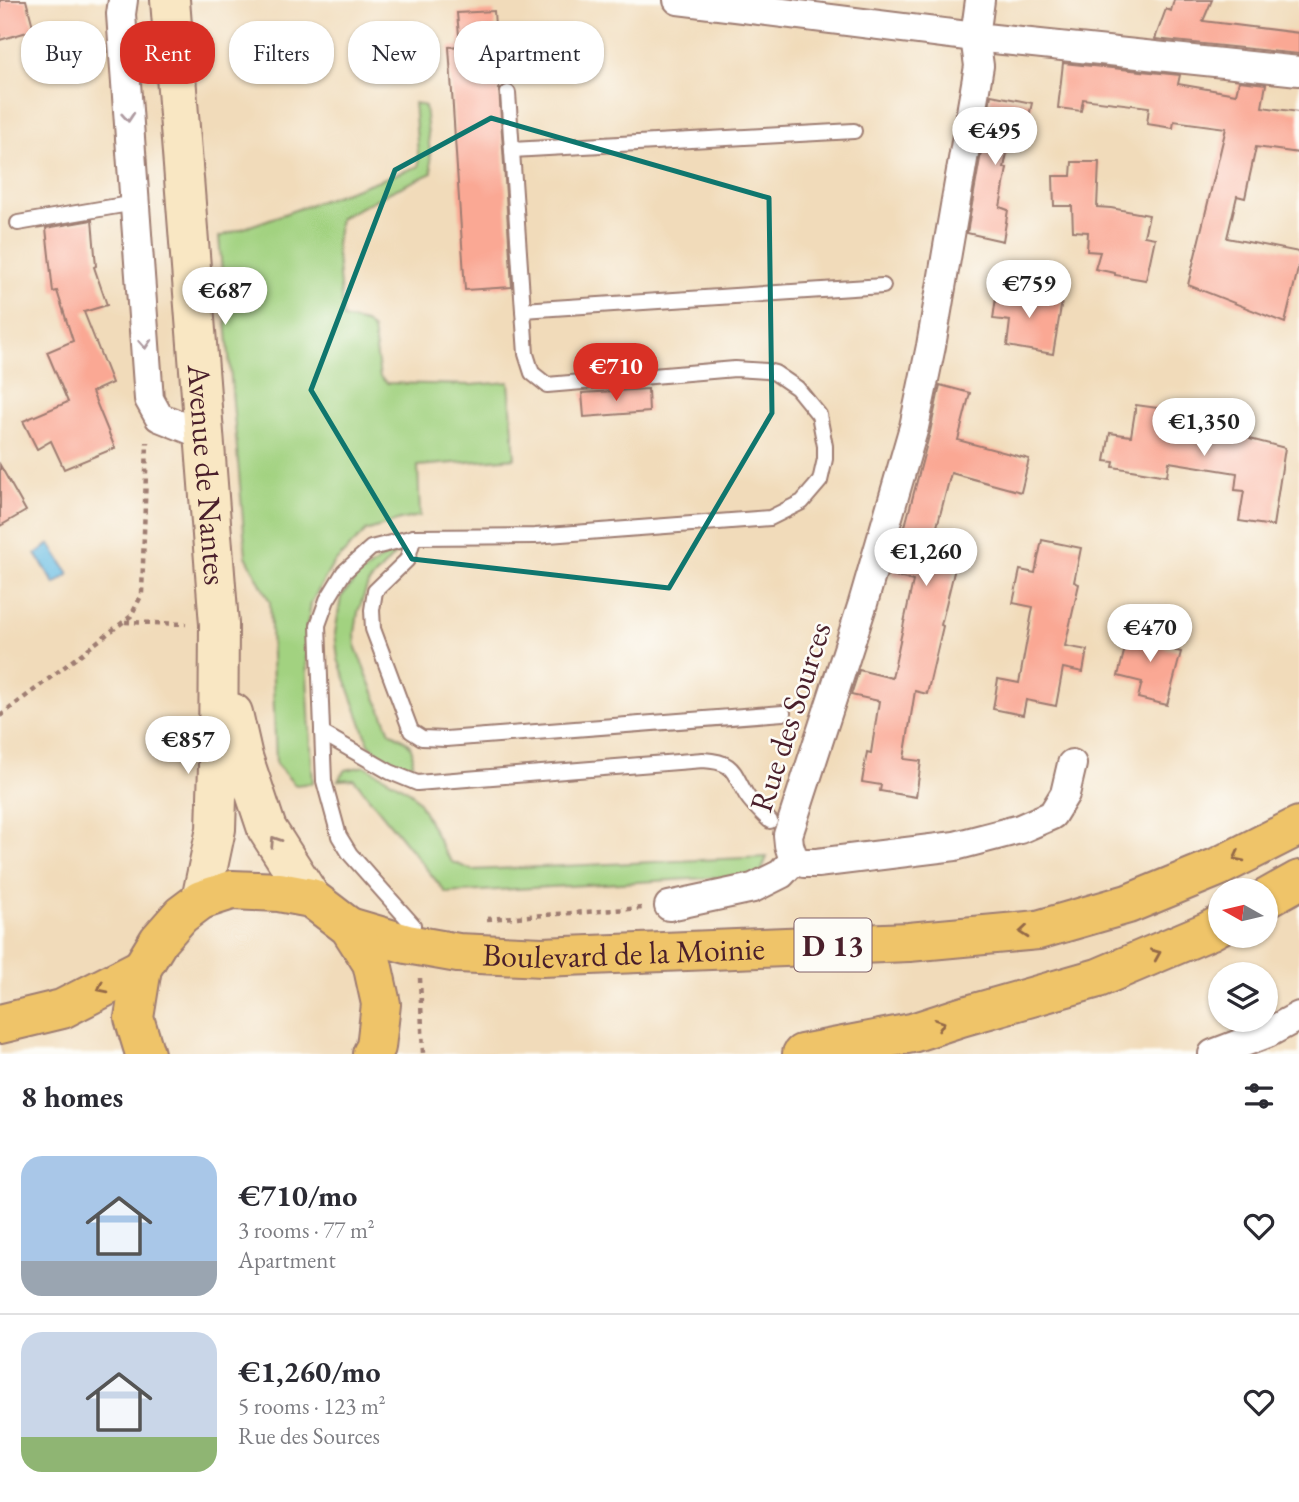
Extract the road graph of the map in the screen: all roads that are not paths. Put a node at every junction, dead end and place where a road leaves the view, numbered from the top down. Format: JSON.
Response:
{"nodes":[{"id":1,"x":123,"y":0,"type":"edge"},
{"id":2,"x":170,"y":0,"type":"edge"},
{"id":3,"x":678,"y":0,"type":"edge"},
{"id":4,"x":980,"y":0,"type":"edge"},
{"id":5,"x":975,"y":37,"type":"junction"},
{"id":6,"x":1299,"y":71,"type":"edge"},
{"id":7,"x":508,"y":93,"type":"dead end"},
{"id":8,"x":854,"y":131,"type":"dead end"},
{"id":9,"x":512,"y":150,"type":"junction"},
{"id":10,"x":135,"y":203,"type":"junction"},
{"id":11,"x":18,"y":223,"type":"dead end"},
{"id":12,"x":883,"y":286,"type":"dead end"},
{"id":13,"x":523,"y":310,"type":"junction"},
{"id":14,"x":204,"y":435,"type":"junction"},
{"id":15,"x":414,"y":537,"type":"junction"},
{"id":16,"x":219,"y":640,"type":"junction"},
{"id":17,"x":783,"y":713,"type":"dead end"},
{"id":18,"x":322,"y":733,"type":"junction"},
{"id":19,"x":1072,"y":764,"type":"dead end"},
{"id":20,"x":770,"y":821,"type":"dead end"},
{"id":21,"x":1299,"y":826,"type":"edge"},
{"id":22,"x":794,"y":860,"type":"junction"},
{"id":23,"x":1299,"y":880,"type":"edge"},
{"id":24,"x":1278,"y":892,"type":"edge"},
{"id":25,"x":312,"y":898,"type":"junction"},
{"id":26,"x":201,"y":900,"type":"junction"},
{"id":27,"x":669,"y":906,"type":"dead end"},
{"id":28,"x":349,"y":927,"type":"junction"},
{"id":29,"x":1208,"y":931,"type":"edge"},
{"id":30,"x":407,"y":944,"type":"junction"},
{"id":31,"x":142,"y":968,"type":"junction"},
{"id":32,"x":1299,"y":1016,"type":"edge"},
{"id":33,"x":0,"y":1024,"type":"edge"},
{"id":34,"x":145,"y":1054,"type":"edge"},
{"id":35,"x":372,"y":1054,"type":"edge"},
{"id":36,"x":802,"y":1054,"type":"edge"},
{"id":37,"x":1213,"y":1054,"type":"edge"}],
"edges":[{"from":1,"to":10,"type":"street","one_way":true},
{"from":2,"to":14,"type":"main road","name":"Avenue de Nantes"},
{"from":3,"to":5,"type":"street"},
{"from":4,"to":5,"type":"street","name":"Rue des Sources"},
{"from":5,"to":6,"type":"street"},
{"from":5,"to":22,"type":"street","name":"Rue des Sources"},
{"from":7,"to":9,"type":"lane"},
{"from":8,"to":9,"type":"lane"},
{"from":9,"to":13,"type":"lane"},
{"from":10,"to":11,"type":"lane"},
{"from":10,"to":14,"type":"street","one_way":true},
{"from":12,"to":13,"type":"lane"},
{"from":13,"to":15,"type":"lane"},
{"from":14,"to":16,"type":"main road","name":"Avenue de Nantes"},
{"from":15,"to":17,"type":"lane"},
{"from":15,"to":18,"type":"lane"},
{"from":25,"to":16,"type":"main road","name":"Avenue de Nantes","one_way":true},
{"from":16,"to":26,"type":"main road","name":"Avenue de Nantes"},
{"from":18,"to":20,"type":"lane"},
{"from":18,"to":30,"type":"lane"},
{"from":19,"to":22,"type":"street","name":"Rue des Sources"},
{"from":21,"to":30,"type":"main road","name":"Boulevard de la Moinie","number":"D 13","one_way":true},
{"from":22,"to":27,"type":"street"},
{"from":23,"to":24,"type":"main road"},
{"from":25,"to":26,"type":"main road"},
{"from":25,"to":28,"type":"main road"},
{"from":26,"to":31,"type":"main road"},
{"from":28,"to":30,"type":"main road","name":"Boulevard de la Moinie","number":"D 13"},
{"from":28,"to":35,"type":"main road"},
{"from":36,"to":29,"type":"main road","one_way":true},
{"from":31,"to":33,"type":"main road","one_way":true},
{"from":31,"to":34,"type":"main road"},
{"from":32,"to":37,"type":"street"}]}
